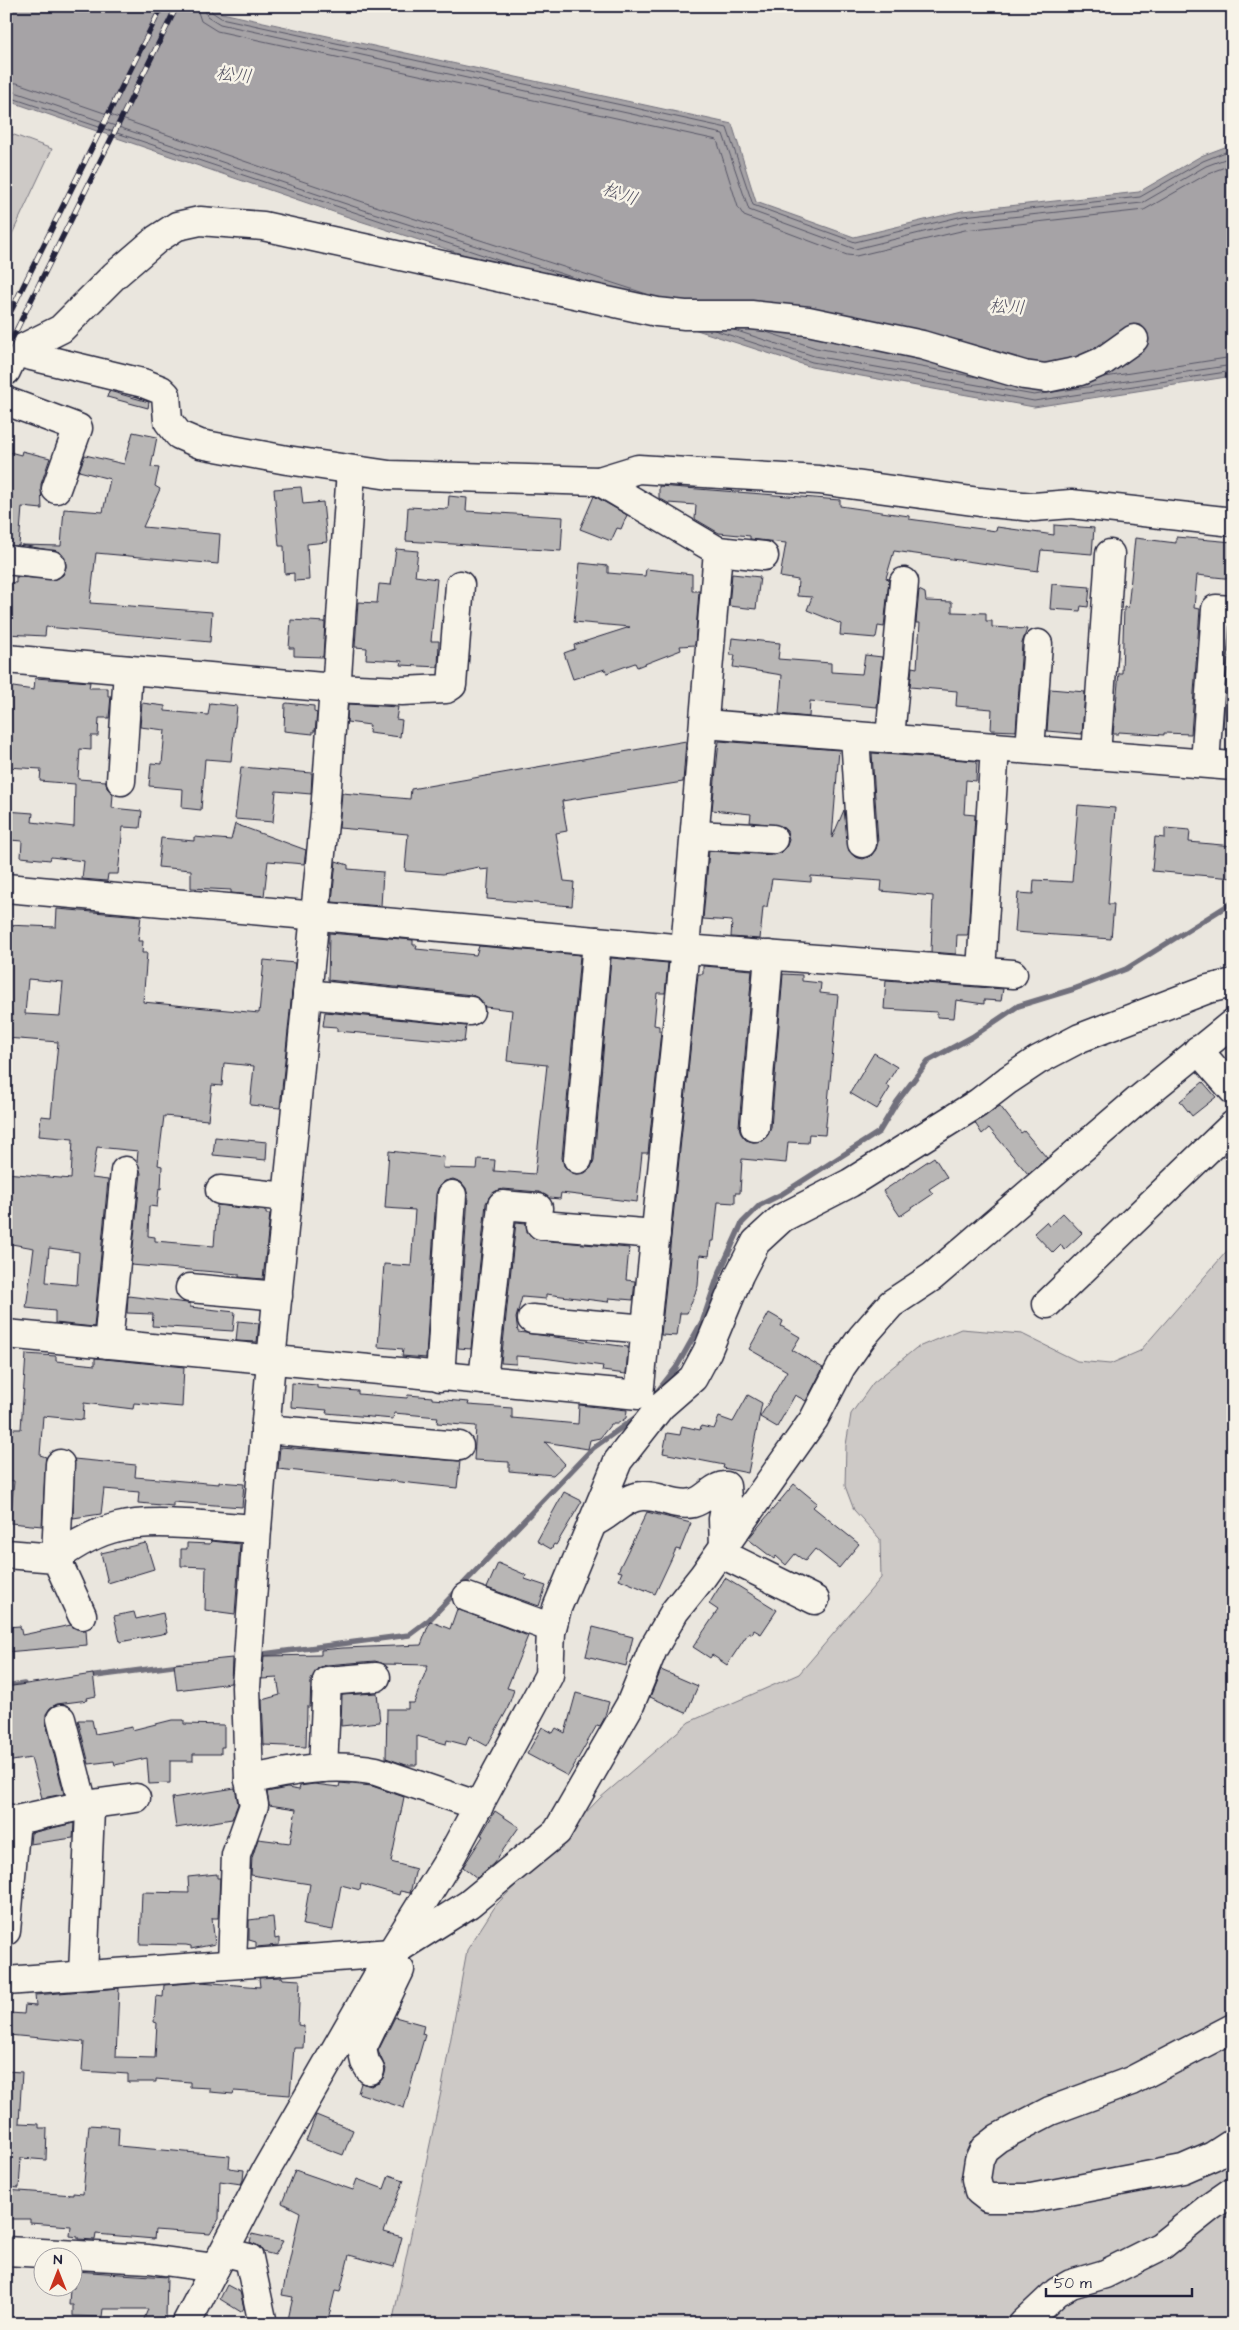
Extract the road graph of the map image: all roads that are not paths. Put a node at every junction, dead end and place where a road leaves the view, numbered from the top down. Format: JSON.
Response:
{"nodes":[{"id":1,"x":1134,"y":339,"type":"dead end"},
{"id":2,"x":9,"y":358,"type":"edge"},
{"id":3,"x":6,"y":401,"type":"edge"},
{"id":4,"x":351,"y":470,"type":"junction"},
{"id":5,"x":599,"y":481,"type":"junction"},
{"id":6,"x":56,"y":489,"type":"dead end"},
{"id":7,"x":1233,"y":522,"type":"edge"},
{"id":8,"x":718,"y":551,"type":"junction"},
{"id":9,"x":1110,"y":554,"type":"dead end"},
{"id":10,"x":764,"y":556,"type":"dead end"},
{"id":11,"x":6,"y":560,"type":"edge"},
{"id":12,"x":51,"y":565,"type":"dead end"},
{"id":13,"x":904,"y":582,"type":"dead end"},
{"id":14,"x":460,"y":586,"type":"dead end"},
{"id":15,"x":1233,"y":610,"type":"edge"},
{"id":16,"x":1038,"y":644,"type":"dead end"},
{"id":17,"x":6,"y":659,"type":"edge"},
{"id":18,"x":128,"y":670,"type":"junction"},
{"id":19,"x":334,"y":688,"type":"junction"},
{"id":20,"x":705,"y":724,"type":"junction"},
{"id":21,"x":855,"y":736,"type":"junction"},
{"id":22,"x":890,"y":738,"type":"junction"},
{"id":23,"x":995,"y":747,"type":"junction"},
{"id":24,"x":1030,"y":750,"type":"junction"},
{"id":25,"x":1096,"y":755,"type":"junction"},
{"id":26,"x":1205,"y":763,"type":"junction"},
{"id":27,"x":1233,"y":766,"type":"edge"},
{"id":28,"x":121,"y":781,"type":"dead end"},
{"id":29,"x":695,"y":835,"type":"junction"},
{"id":30,"x":773,"y":839,"type":"dead end"},
{"id":31,"x":862,"y":843,"type":"dead end"},
{"id":32,"x":6,"y":888,"type":"edge"},
{"id":33,"x":314,"y":916,"type":"junction"},
{"id":34,"x":597,"y":941,"type":"junction"},
{"id":35,"x":685,"y":949,"type":"junction"},
{"id":36,"x":769,"y":955,"type":"junction"},
{"id":37,"x":981,"y":971,"type":"junction"},
{"id":38,"x":1013,"y":974,"type":"dead end"},
{"id":39,"x":1233,"y":982,"type":"edge"},
{"id":40,"x":307,"y":994,"type":"junction"},
{"id":41,"x":470,"y":1011,"type":"dead end"},
{"id":42,"x":1233,"y":1024,"type":"edge"},
{"id":43,"x":1198,"y":1050,"type":"junction"},
{"id":44,"x":1233,"y":1090,"type":"edge"},
{"id":45,"x":1233,"y":1125,"type":"edge"},
{"id":46,"x":755,"y":1127,"type":"dead end"},
{"id":47,"x":578,"y":1159,"type":"dead end"},
{"id":48,"x":125,"y":1171,"type":"dead end"},
{"id":49,"x":220,"y":1190,"type":"dead end"},
{"id":50,"x":452,"y":1195,"type":"dead end"},
{"id":51,"x":287,"y":1197,"type":"junction"},
{"id":52,"x":656,"y":1234,"type":"junction"},
{"id":53,"x":190,"y":1288,"type":"dead end"},
{"id":54,"x":278,"y":1296,"type":"junction"},
{"id":55,"x":1047,"y":1304,"type":"dead end"},
{"id":56,"x":532,"y":1319,"type":"dead end"},
{"id":57,"x":646,"y":1329,"type":"junction"},
{"id":58,"x":6,"y":1334,"type":"edge"},
{"id":59,"x":108,"y":1344,"type":"junction"},
{"id":60,"x":271,"y":1361,"type":"junction"},
{"id":61,"x":440,"y":1376,"type":"junction"},
{"id":62,"x":483,"y":1380,"type":"junction"},
{"id":63,"x":650,"y":1401,"type":"junction"},
{"id":64,"x":265,"y":1430,"type":"junction"},
{"id":65,"x":459,"y":1446,"type":"dead end"},
{"id":66,"x":60,"y":1464,"type":"dead end"},
{"id":67,"x":592,"y":1523,"type":"junction"},
{"id":68,"x":257,"y":1530,"type":"junction"},
{"id":69,"x":722,"y":1550,"type":"junction"},
{"id":70,"x":6,"y":1554,"type":"edge"},
{"id":71,"x":56,"y":1558,"type":"junction"},
{"id":72,"x":468,"y":1597,"type":"dead end"},
{"id":73,"x":815,"y":1600,"type":"dead end"},
{"id":74,"x":82,"y":1614,"type":"dead end"},
{"id":75,"x":552,"y":1628,"type":"junction"},
{"id":76,"x":376,"y":1677,"type":"dead end"},
{"id":77,"x":61,"y":1720,"type":"dead end"},
{"id":78,"x":323,"y":1768,"type":"junction"},
{"id":79,"x":249,"y":1780,"type":"junction"},
{"id":80,"x":136,"y":1798,"type":"dead end"},
{"id":81,"x":85,"y":1804,"type":"junction"},
{"id":82,"x":479,"y":1806,"type":"junction"},
{"id":83,"x":11,"y":1819,"type":"edge"},
{"id":84,"x":6,"y":1931,"type":"edge"},
{"id":85,"x":391,"y":1953,"type":"junction"},
{"id":86,"x":232,"y":1964,"type":"junction"},
{"id":87,"x":83,"y":1974,"type":"junction"},
{"id":88,"x":6,"y":1981,"type":"edge"},
{"id":89,"x":1233,"y":2028,"type":"edge"},
{"id":90,"x":370,"y":2070,"type":"dead end"},
{"id":91,"x":1233,"y":2143,"type":"edge"},
{"id":92,"x":1233,"y":2191,"type":"edge"},
{"id":93,"x":6,"y":2251,"type":"edge"},
{"id":94,"x":220,"y":2260,"type":"junction"},
{"id":95,"x":186,"y":2324,"type":"edge"},
{"id":96,"x":262,"y":2324,"type":"edge"},
{"id":97,"x":1023,"y":2324,"type":"edge"}],
"edges":[{"from":1,"to":2,"type":"street"},
{"from":2,"to":4,"type":"street"},
{"from":3,"to":6,"type":"street"},
{"from":4,"to":5,"type":"street"},
{"from":4,"to":19,"type":"street"},
{"from":5,"to":7,"type":"street"},
{"from":5,"to":8,"type":"street"},
{"from":8,"to":10,"type":"street"},
{"from":8,"to":20,"type":"street"},
{"from":9,"to":25,"type":"street"},
{"from":11,"to":12,"type":"street"},
{"from":13,"to":22,"type":"street"},
{"from":14,"to":19,"type":"street"},
{"from":15,"to":26,"type":"street"},
{"from":16,"to":24,"type":"street"},
{"from":17,"to":18,"type":"street"},
{"from":18,"to":19,"type":"street"},
{"from":18,"to":28,"type":"street"},
{"from":19,"to":33,"type":"street"},
{"from":20,"to":21,"type":"street"},
{"from":20,"to":29,"type":"street"},
{"from":21,"to":22,"type":"street"},
{"from":21,"to":31,"type":"street"},
{"from":22,"to":23,"type":"street"},
{"from":23,"to":24,"type":"street"},
{"from":23,"to":37,"type":"street"},
{"from":24,"to":25,"type":"street"},
{"from":25,"to":26,"type":"street"},
{"from":26,"to":27,"type":"street"},
{"from":29,"to":30,"type":"street"},
{"from":29,"to":35,"type":"street"},
{"from":32,"to":33,"type":"street"},
{"from":33,"to":34,"type":"street"},
{"from":33,"to":40,"type":"street"},
{"from":34,"to":35,"type":"street"},
{"from":34,"to":47,"type":"street"},
{"from":35,"to":36,"type":"street"},
{"from":35,"to":52,"type":"street"},
{"from":36,"to":37,"type":"street"},
{"from":36,"to":46,"type":"street"},
{"from":37,"to":38,"type":"street"},
{"from":39,"to":63,"type":"street"},
{"from":40,"to":41,"type":"street"},
{"from":40,"to":51,"type":"street"},
{"from":42,"to":43,"type":"street"},
{"from":43,"to":44,"type":"street"},
{"from":43,"to":69,"type":"street"},
{"from":45,"to":55,"type":"street"},
{"from":48,"to":59,"type":"street"},
{"from":49,"to":51,"type":"street"},
{"from":50,"to":61,"type":"street"},
{"from":51,"to":54,"type":"street"},
{"from":52,"to":57,"type":"street"},
{"from":52,"to":62,"type":"street"},
{"from":53,"to":54,"type":"street"},
{"from":54,"to":60,"type":"street"},
{"from":56,"to":57,"type":"street"},
{"from":57,"to":63,"type":"street"},
{"from":58,"to":59,"type":"street"},
{"from":59,"to":60,"type":"street"},
{"from":60,"to":61,"type":"street"},
{"from":60,"to":64,"type":"street"},
{"from":61,"to":62,"type":"street"},
{"from":62,"to":63,"type":"street"},
{"from":63,"to":67,"type":"street"},
{"from":64,"to":65,"type":"street"},
{"from":64,"to":68,"type":"street"},
{"from":66,"to":71,"type":"street"},
{"from":67,"to":69,"type":"street"},
{"from":67,"to":75,"type":"street"},
{"from":68,"to":71,"type":"street"},
{"from":68,"to":79,"type":"street"},
{"from":69,"to":73,"type":"street"},
{"from":69,"to":85,"type":"street"},
{"from":70,"to":71,"type":"street"},
{"from":71,"to":74,"type":"street"},
{"from":72,"to":75,"type":"street"},
{"from":75,"to":82,"type":"street"},
{"from":76,"to":78,"type":"street"},
{"from":77,"to":81,"type":"street"},
{"from":78,"to":79,"type":"street"},
{"from":78,"to":82,"type":"street"},
{"from":79,"to":86,"type":"street"},
{"from":80,"to":81,"type":"street"},
{"from":81,"to":83,"type":"street"},
{"from":81,"to":87,"type":"street"},
{"from":82,"to":85,"type":"street"},
{"from":83,"to":84,"type":"street"},
{"from":85,"to":86,"type":"street"},
{"from":85,"to":90,"type":"street"},
{"from":85,"to":94,"type":"street"},
{"from":86,"to":87,"type":"street"},
{"from":87,"to":88,"type":"street"},
{"from":89,"to":91,"type":"street"},
{"from":92,"to":97,"type":"street"},
{"from":93,"to":94,"type":"street"},
{"from":94,"to":95,"type":"street"},
{"from":94,"to":96,"type":"street"}]}
